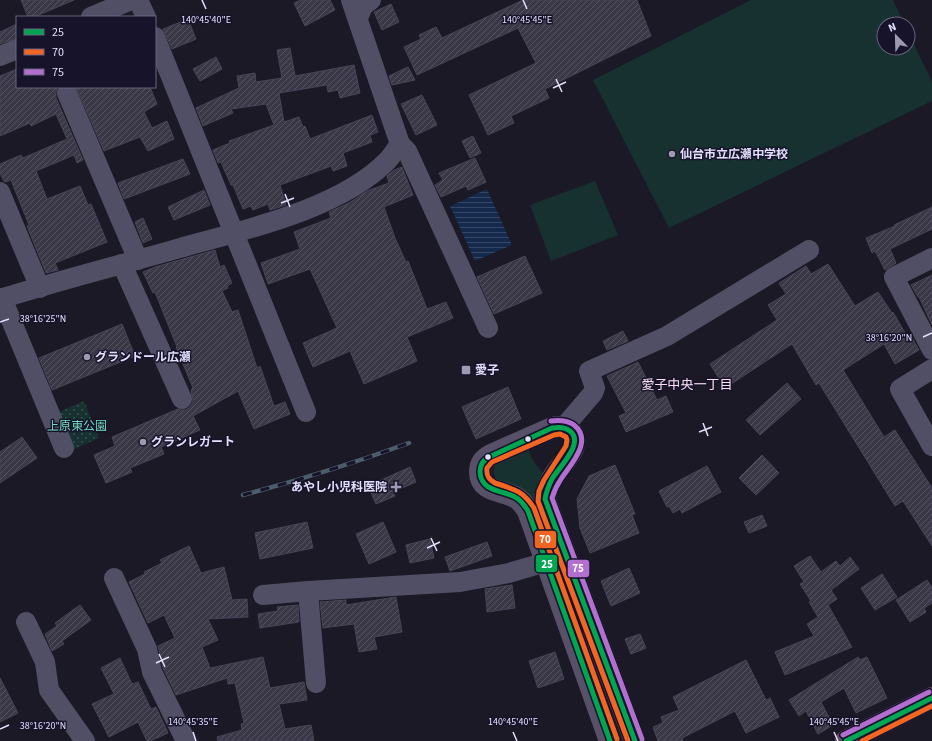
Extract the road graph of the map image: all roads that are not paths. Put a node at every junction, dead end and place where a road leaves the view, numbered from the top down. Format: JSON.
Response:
{"nodes":[{"id":1,"x":131,"y":0,"type":"edge"},
{"id":2,"x":138,"y":0,"type":"edge"},
{"id":3,"x":372,"y":0,"type":"edge"},
{"id":4,"x":354,"y":9,"type":"edge"},
{"id":5,"x":93,"y":16,"type":"edge"},
{"id":6,"x":146,"y":16,"type":"edge"},
{"id":7,"x":156,"y":39,"type":"edge"},
{"id":8,"x":16,"y":49,"type":"edge"},
{"id":9,"x":0,"y":56,"type":"edge"},
{"id":10,"x":67,"y":93,"type":"dead end"},
{"id":11,"x":400,"y":144,"type":"junction"},
{"id":12,"x":0,"y":192,"type":"edge"},
{"id":13,"x":234,"y":233,"type":"junction"},
{"id":14,"x":809,"y":250,"type":"dead end"},
{"id":15,"x":932,"y":258,"type":"edge"},
{"id":16,"x":130,"y":262,"type":"junction"},
{"id":17,"x":40,"y":288,"type":"junction"},
{"id":18,"x":1,"y":299,"type":"edge"},
{"id":19,"x":488,"y":328,"type":"dead end"},
{"id":20,"x":932,"y":350,"type":"edge"},
{"id":21,"x":932,"y":369,"type":"edge"},
{"id":22,"x":182,"y":399,"type":"dead end"},
{"id":23,"x":306,"y":412,"type":"dead end"},
{"id":24,"x":564,"y":427,"type":"junction"},
{"id":25,"x":932,"y":446,"type":"edge"},
{"id":26,"x":64,"y":448,"type":"dead end"},
{"id":27,"x":546,"y":562,"type":"junction"},
{"id":28,"x":114,"y":578,"type":"dead end"},
{"id":29,"x":308,"y":591,"type":"junction"},
{"id":30,"x":263,"y":595,"type":"dead end"},
{"id":31,"x":26,"y":622,"type":"dead end"},
{"id":32,"x":316,"y":683,"type":"dead end"},
{"id":33,"x":932,"y":698,"type":"edge"},
{"id":34,"x":85,"y":741,"type":"edge"},
{"id":35,"x":186,"y":741,"type":"edge"},
{"id":36,"x":610,"y":741,"type":"edge"},
{"id":37,"x":635,"y":741,"type":"edge"},
{"id":38,"x":846,"y":741,"type":"edge"}],
"edges":[{"from":1,"to":5,"type":"street"},
{"from":2,"to":6,"type":"street"},
{"from":3,"to":4,"type":"street"},
{"from":4,"to":11,"type":"street"},
{"from":7,"to":13,"type":"street"},
{"from":8,"to":9,"type":"street"},
{"from":10,"to":16,"type":"street"},
{"from":11,"to":13,"type":"street"},
{"from":11,"to":19,"type":"street"},
{"from":12,"to":17,"type":"street"},
{"from":13,"to":16,"type":"street"},
{"from":13,"to":23,"type":"street"},
{"from":14,"to":24,"type":"street"},
{"from":15,"to":20,"type":"street"},
{"from":16,"to":17,"type":"street"},
{"from":16,"to":22,"type":"street"},
{"from":17,"to":18,"type":"street"},
{"from":18,"to":26,"type":"street"},
{"from":21,"to":25,"type":"street"},
{"from":24,"to":27,"type":"main road"},
{"from":24,"to":37,"type":"main road"},
{"from":27,"to":29,"type":"street"},
{"from":27,"to":36,"type":"main road"},
{"from":28,"to":35,"type":"street"},
{"from":29,"to":30,"type":"street"},
{"from":29,"to":32,"type":"street"},
{"from":31,"to":34,"type":"street"},
{"from":33,"to":38,"type":"highway"}]}
